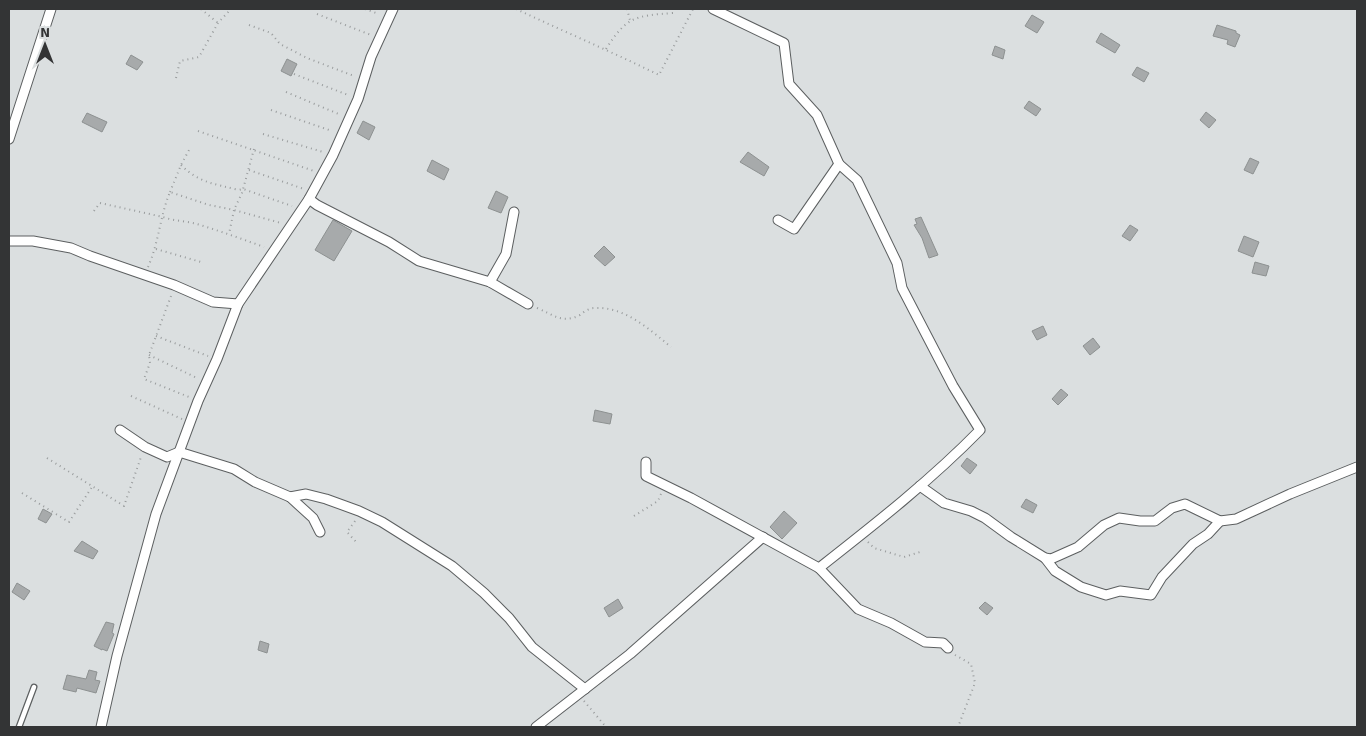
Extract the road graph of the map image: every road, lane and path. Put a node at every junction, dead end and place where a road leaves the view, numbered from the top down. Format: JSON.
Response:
{"nodes":[{"id":1,"x":51,"y":9,"type":"edge"},
{"id":2,"x":201,"y":9,"type":"edge"},
{"id":3,"x":231,"y":9,"type":"edge"},
{"id":4,"x":365,"y":9,"type":"edge"},
{"id":5,"x":393,"y":9,"type":"edge"},
{"id":6,"x":516,"y":9,"type":"edge"},
{"id":7,"x":627,"y":9,"type":"edge"},
{"id":8,"x":693,"y":9,"type":"edge"},
{"id":9,"x":713,"y":9,"type":"edge"},
{"id":10,"x":673,"y":13,"type":"dead end"},
{"id":11,"x":317,"y":14,"type":"dead end"},
{"id":12,"x":389,"y":18,"type":"junction"},
{"id":13,"x":630,"y":20,"type":"junction"},
{"id":14,"x":218,"y":23,"type":"junction"},
{"id":15,"x":250,"y":25,"type":"dead end"},
{"id":16,"x":380,"y":39,"type":"junction"},
{"id":17,"x":606,"y":49,"type":"junction"},
{"id":18,"x":294,"y":74,"type":"dead end"},
{"id":19,"x":176,"y":78,"type":"dead end"},
{"id":20,"x":364,"y":80,"type":"junction"},
{"id":21,"x":286,"y":92,"type":"dead end"},
{"id":22,"x":358,"y":99,"type":"junction"},
{"id":23,"x":271,"y":110,"type":"dead end"},
{"id":24,"x":350,"y":118,"type":"junction"},
{"id":25,"x":198,"y":131,"type":"dead end"},
{"id":26,"x":264,"y":134,"type":"dead end"},
{"id":27,"x":342,"y":135,"type":"junction"},
{"id":28,"x":9,"y":136,"type":"edge"},
{"id":29,"x":254,"y":149,"type":"junction"},
{"id":30,"x":189,"y":150,"type":"dead end"},
{"id":31,"x":333,"y":155,"type":"junction"},
{"id":32,"x":839,"y":164,"type":"junction"},
{"id":33,"x":181,"y":165,"type":"junction"},
{"id":34,"x":249,"y":170,"type":"junction"},
{"id":35,"x":323,"y":174,"type":"junction"},
{"id":36,"x":243,"y":189,"type":"junction"},
{"id":37,"x":170,"y":192,"type":"junction"},
{"id":38,"x":311,"y":195,"type":"junction"},
{"id":39,"x":234,"y":210,"type":"junction"},
{"id":40,"x":301,"y":210,"type":"junction"},
{"id":41,"x":94,"y":211,"type":"dead end"},
{"id":42,"x":514,"y":212,"type":"dead end"},
{"id":43,"x":163,"y":217,"type":"junction"},
{"id":44,"x":778,"y":220,"type":"dead end"},
{"id":45,"x":290,"y":225,"type":"junction"},
{"id":46,"x":229,"y":234,"type":"junction"},
{"id":47,"x":9,"y":242,"type":"edge"},
{"id":48,"x":156,"y":249,"type":"junction"},
{"id":49,"x":275,"y":251,"type":"junction"},
{"id":50,"x":201,"y":262,"type":"dead end"},
{"id":51,"x":145,"y":274,"type":"junction"},
{"id":52,"x":490,"y":282,"type":"junction"},
{"id":53,"x":174,"y":285,"type":"junction"},
{"id":54,"x":238,"y":304,"type":"junction"},
{"id":55,"x":528,"y":304,"type":"joint"},
{"id":56,"x":156,"y":336,"type":"junction"},
{"id":57,"x":670,"y":348,"type":"dead end"},
{"id":58,"x":149,"y":355,"type":"junction"},
{"id":59,"x":217,"y":359,"type":"junction"},
{"id":60,"x":206,"y":382,"type":"junction"},
{"id":61,"x":132,"y":396,"type":"dead end"},
{"id":62,"x":198,"y":401,"type":"junction"},
{"id":63,"x":192,"y":422,"type":"junction"},
{"id":64,"x":120,"y":430,"type":"dead end"},
{"id":65,"x":145,"y":447,"type":"junction"},
{"id":66,"x":179,"y":452,"type":"junction"},
{"id":67,"x":47,"y":458,"type":"dead end"},
{"id":68,"x":646,"y":462,"type":"dead end"},
{"id":69,"x":1357,"y":467,"type":"edge"},
{"id":70,"x":664,"y":485,"type":"junction"},
{"id":71,"x":92,"y":486,"type":"junction"},
{"id":72,"x":920,"y":486,"type":"junction"},
{"id":73,"x":22,"y":494,"type":"dead end"},
{"id":74,"x":290,"y":497,"type":"junction"},
{"id":75,"x":359,"y":512,"type":"junction"},
{"id":76,"x":634,"y":516,"type":"dead end"},
{"id":77,"x":1220,"y":521,"type":"junction"},
{"id":78,"x":320,"y":532,"type":"dead end"},
{"id":79,"x":861,"y":535,"type":"junction"},
{"id":80,"x":763,"y":537,"type":"junction"},
{"id":81,"x":358,"y":544,"type":"dead end"},
{"id":82,"x":923,"y":551,"type":"dead end"},
{"id":83,"x":1045,"y":558,"type":"junction"},
{"id":84,"x":819,"y":568,"type":"junction"},
{"id":85,"x":948,"y":648,"type":"joint"},
{"id":86,"x":34,"y":687,"type":"dead end"},
{"id":87,"x":582,"y":691,"type":"junction"},
{"id":88,"x":19,"y":727,"type":"edge"},
{"id":89,"x":101,"y":727,"type":"edge"},
{"id":90,"x":536,"y":727,"type":"edge"},
{"id":91,"x":606,"y":727,"type":"edge"},
{"id":92,"x":958,"y":727,"type":"edge"}],
"edges":[{"from":1,"to":28,"type":"street"},
{"from":2,"to":14,"type":"path"},
{"from":3,"to":14,"type":"path"},
{"from":4,"to":12,"type":"path"},
{"from":5,"to":12,"type":"street"},
{"from":6,"to":17,"type":"path"},
{"from":7,"to":13,"type":"path"},
{"from":8,"to":17,"type":"path"},
{"from":9,"to":32,"type":"street"},
{"from":10,"to":13,"type":"path"},
{"from":11,"to":16,"type":"path"},
{"from":12,"to":16,"type":"street"},
{"from":13,"to":17,"type":"path"},
{"from":14,"to":19,"type":"path"},
{"from":15,"to":20,"type":"path"},
{"from":16,"to":20,"type":"street"},
{"from":18,"to":22,"type":"path"},
{"from":20,"to":22,"type":"street"},
{"from":21,"to":24,"type":"path"},
{"from":22,"to":24,"type":"street"},
{"from":23,"to":27,"type":"path"},
{"from":24,"to":27,"type":"street"},
{"from":25,"to":29,"type":"path"},
{"from":26,"to":31,"type":"path"},
{"from":27,"to":31,"type":"street"},
{"from":29,"to":34,"type":"path"},
{"from":29,"to":35,"type":"path"},
{"from":30,"to":33,"type":"path"},
{"from":31,"to":35,"type":"street"},
{"from":32,"to":44,"type":"street"},
{"from":32,"to":72,"type":"street"},
{"from":33,"to":36,"type":"path"},
{"from":33,"to":37,"type":"path"},
{"from":34,"to":36,"type":"path"},
{"from":34,"to":38,"type":"path"},
{"from":35,"to":38,"type":"street"},
{"from":36,"to":39,"type":"path"},
{"from":36,"to":40,"type":"path"},
{"from":37,"to":39,"type":"path"},
{"from":37,"to":43,"type":"path"},
{"from":38,"to":40,"type":"street"},
{"from":38,"to":52,"type":"street"},
{"from":39,"to":45,"type":"path"},
{"from":39,"to":46,"type":"path"},
{"from":40,"to":45,"type":"street"},
{"from":41,"to":43,"type":"path"},
{"from":42,"to":52,"type":"street"},
{"from":43,"to":46,"type":"path"},
{"from":43,"to":48,"type":"path"},
{"from":45,"to":49,"type":"street"},
{"from":46,"to":49,"type":"path"},
{"from":47,"to":51,"type":"street"},
{"from":48,"to":50,"type":"path"},
{"from":48,"to":51,"type":"path"},
{"from":49,"to":54,"type":"street"},
{"from":51,"to":53,"type":"street"},
{"from":52,"to":55,"type":"street"},
{"from":53,"to":54,"type":"street"},
{"from":53,"to":56,"type":"path"},
{"from":54,"to":59,"type":"street"},
{"from":55,"to":57,"type":"path"},
{"from":56,"to":58,"type":"path"},
{"from":56,"to":59,"type":"path"},
{"from":58,"to":60,"type":"path"},
{"from":58,"to":62,"type":"path"},
{"from":59,"to":60,"type":"street"},
{"from":60,"to":62,"type":"street"},
{"from":61,"to":63,"type":"path"},
{"from":62,"to":63,"type":"street"},
{"from":63,"to":66,"type":"street"},
{"from":64,"to":65,"type":"street"},
{"from":65,"to":66,"type":"street"},
{"from":65,"to":71,"type":"path"},
{"from":66,"to":74,"type":"street"},
{"from":66,"to":89,"type":"street"},
{"from":67,"to":71,"type":"path"},
{"from":68,"to":70,"type":"street"},
{"from":69,"to":77,"type":"street"},
{"from":70,"to":76,"type":"path"},
{"from":70,"to":80,"type":"street"},
{"from":71,"to":73,"type":"path"},
{"from":72,"to":79,"type":"street"},
{"from":72,"to":83,"type":"street"},
{"from":74,"to":75,"type":"street"},
{"from":74,"to":78,"type":"street"},
{"from":75,"to":81,"type":"path"},
{"from":75,"to":87,"type":"street"},
{"from":77,"to":83,"type":"street"},
{"from":77,"to":83,"type":"street"},
{"from":79,"to":82,"type":"path"},
{"from":79,"to":84,"type":"street"},
{"from":80,"to":84,"type":"street"},
{"from":80,"to":87,"type":"street"},
{"from":84,"to":85,"type":"street"},
{"from":85,"to":92,"type":"path"},
{"from":86,"to":88,"type":"lane"},
{"from":87,"to":90,"type":"street"},
{"from":87,"to":91,"type":"path"}]}
